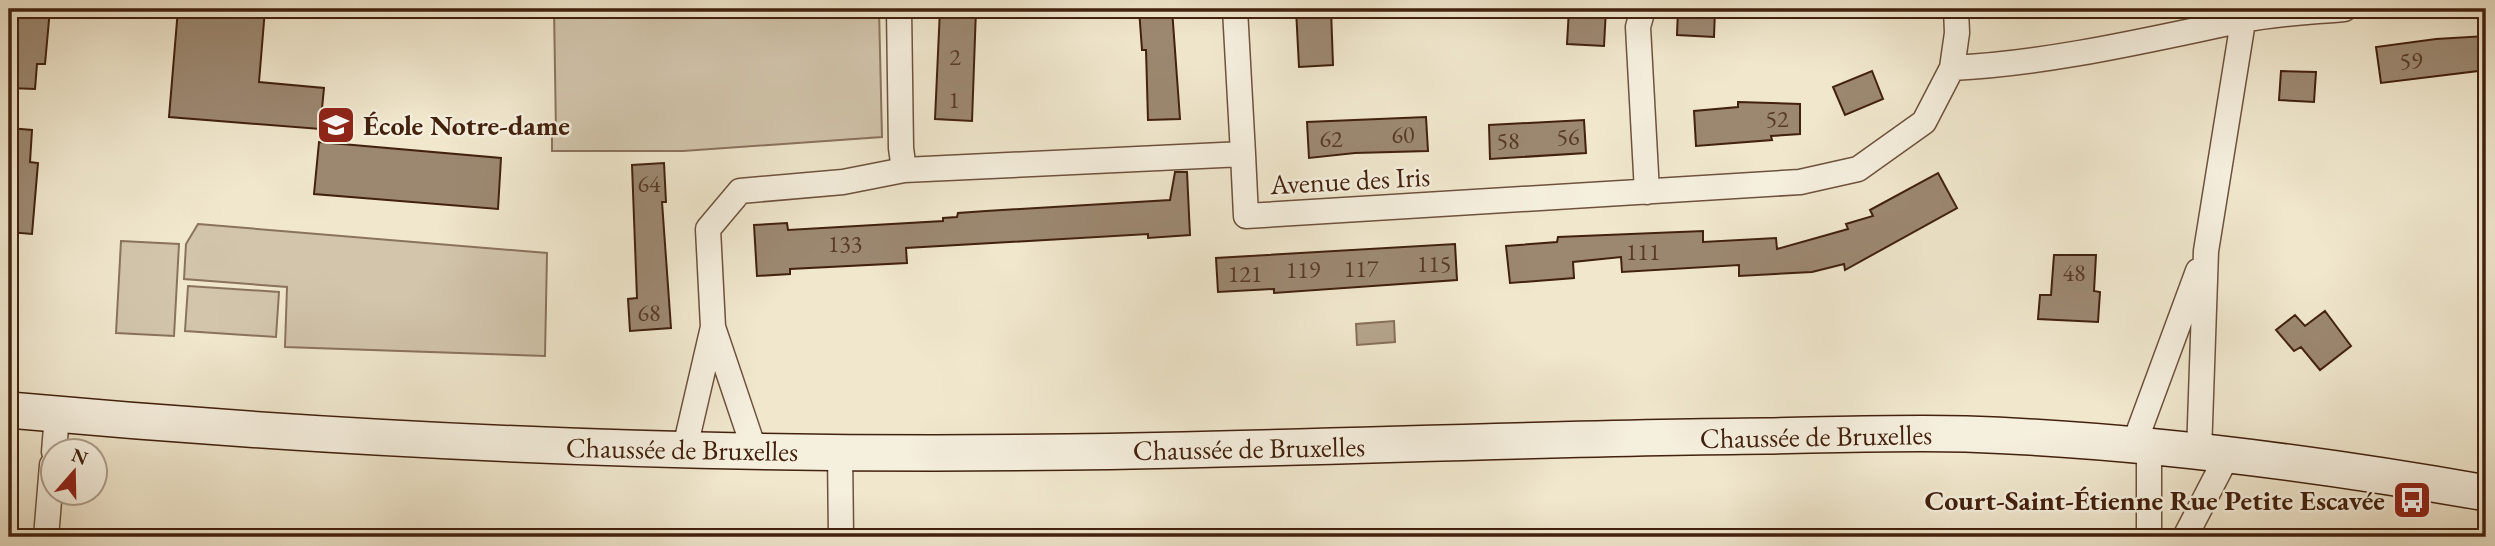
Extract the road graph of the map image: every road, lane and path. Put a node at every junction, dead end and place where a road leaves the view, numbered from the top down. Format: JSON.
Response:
{"nodes":[{"id":1,"x":900,"y":9,"type":"edge"},
{"id":2,"x":1235,"y":9,"type":"edge"},
{"id":3,"x":1643,"y":9,"type":"edge"},
{"id":4,"x":1956,"y":9,"type":"edge"},
{"id":5,"x":2344,"y":9,"type":"edge"},
{"id":6,"x":2244,"y":14,"type":"edge"},
{"id":7,"x":1952,"y":68,"type":"junction"},
{"id":8,"x":1243,"y":154,"type":"junction"},
{"id":9,"x":904,"y":170,"type":"junction"},
{"id":10,"x":1647,"y":192,"type":"junction"},
{"id":11,"x":2206,"y":251,"type":"junction"},
{"id":12,"x":713,"y":327,"type":"junction"},
{"id":13,"x":9,"y":410,"type":"edge"},
{"id":14,"x":57,"y":415,"type":"junction"},
{"id":15,"x":55,"y":438,"type":"edge"},
{"id":16,"x":2141,"y":447,"type":"junction"},
{"id":17,"x":840,"y":451,"type":"junction"},
{"id":18,"x":684,"y":452,"type":"junction"},
{"id":19,"x":755,"y":452,"type":"junction"},
{"id":20,"x":2213,"y":454,"type":"junction"},
{"id":21,"x":2486,"y":493,"type":"edge"},
{"id":22,"x":48,"y":508,"type":"edge"},
{"id":23,"x":46,"y":537,"type":"edge"},
{"id":24,"x":841,"y":537,"type":"edge"},
{"id":25,"x":2148,"y":537,"type":"edge"},
{"id":26,"x":2185,"y":537,"type":"edge"}],
"edges":[{"from":1,"to":9,"type":"street"},
{"from":2,"to":8,"type":"street"},
{"from":3,"to":10,"type":"street"},
{"from":4,"to":7,"type":"street","name":"Avenue des Iris"},
{"from":5,"to":6,"type":"street"},
{"from":6,"to":7,"type":"street"},
{"from":6,"to":11,"type":"street"},
{"from":7,"to":10,"type":"street","name":"Avenue des Iris"},
{"from":8,"to":9,"type":"street","name":"Avenue des Iris"},
{"from":8,"to":10,"type":"street","name":"Avenue des Iris"},
{"from":9,"to":12,"type":"street","name":"Avenue des Iris"},
{"from":11,"to":16,"type":"street"},
{"from":11,"to":20,"type":"street"},
{"from":12,"to":18,"type":"street","name":"Avenue des Iris"},
{"from":12,"to":19,"type":"street","name":"Avenue des Iris"},
{"from":13,"to":14,"type":"main road","name":"Chaussée de Bruxelles"},
{"from":14,"to":15,"type":"street"},
{"from":14,"to":18,"type":"main road","name":"Chaussée de Bruxelles"},
{"from":16,"to":17,"type":"main road","name":"Chaussée de Bruxelles"},
{"from":16,"to":20,"type":"main road","name":"Chaussée de Bruxelles"},
{"from":16,"to":25,"type":"street"},
{"from":17,"to":19,"type":"main road","name":"Chaussée de Bruxelles"},
{"from":17,"to":24,"type":"street"},
{"from":18,"to":19,"type":"main road","name":"Chaussée de Bruxelles"},
{"from":20,"to":21,"type":"main road","name":"Chaussée de Bruxelles"},
{"from":20,"to":26,"type":"street"},
{"from":22,"to":23,"type":"street"}]}
